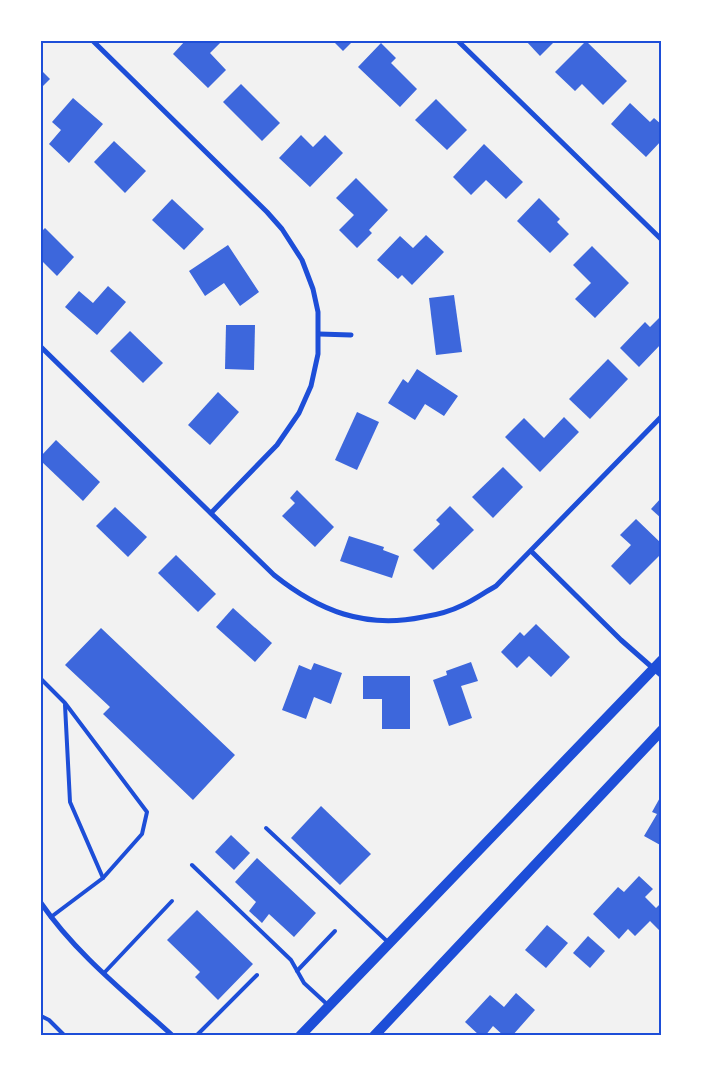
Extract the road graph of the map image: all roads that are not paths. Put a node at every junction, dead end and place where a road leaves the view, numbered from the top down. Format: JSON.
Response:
{"nodes":[{"id":1,"x":93,"y":41,"type":"edge"},
{"id":2,"x":458,"y":41,"type":"edge"},
{"id":3,"x":662,"y":240,"type":"edge"},
{"id":4,"x":318,"y":334,"type":"junction"},
{"id":5,"x":351,"y":334,"type":"dead end"},
{"id":6,"x":41,"y":347,"type":"edge"},
{"id":7,"x":662,"y":416,"type":"edge"},
{"id":8,"x":211,"y":513,"type":"junction"},
{"id":9,"x":530,"y":551,"type":"junction"},
{"id":10,"x":662,"y":660,"type":"edge"},
{"id":11,"x":658,"y":672,"type":"edge"},
{"id":12,"x":41,"y":679,"type":"edge"},
{"id":13,"x":65,"y":703,"type":"junction"},
{"id":14,"x":662,"y":730,"type":"edge"},
{"id":15,"x":266,"y":828,"type":"dead end"},
{"id":16,"x":192,"y":865,"type":"dead end"},
{"id":17,"x":103,"y":878,"type":"junction"},
{"id":18,"x":172,"y":901,"type":"dead end"},
{"id":19,"x":41,"y":902,"type":"edge"},
{"id":20,"x":51,"y":917,"type":"junction"},
{"id":21,"x":335,"y":932,"type":"dead end"},
{"id":22,"x":389,"y":943,"type":"junction"},
{"id":23,"x":297,"y":971,"type":"junction"},
{"id":24,"x":104,"y":973,"type":"junction"},
{"id":25,"x":257,"y":975,"type":"dead end"},
{"id":26,"x":329,"y":1006,"type":"junction"},
{"id":27,"x":41,"y":1016,"type":"edge"},
{"id":28,"x":65,"y":1036,"type":"edge"},
{"id":29,"x":173,"y":1036,"type":"edge"},
{"id":30,"x":196,"y":1036,"type":"edge"},
{"id":31,"x":300,"y":1036,"type":"edge"},
{"id":32,"x":374,"y":1036,"type":"edge"}],
"edges":[{"from":1,"to":4,"type":"street"},
{"from":2,"to":3,"type":"street"},
{"from":4,"to":5,"type":"street"},
{"from":4,"to":8,"type":"street"},
{"from":6,"to":8,"type":"street"},
{"from":7,"to":9,"type":"street"},
{"from":8,"to":9,"type":"street"},
{"from":9,"to":11,"type":"street"},
{"from":10,"to":11,"type":"main road"},
{"from":11,"to":22,"type":"main road"},
{"from":12,"to":13,"type":"lane"},
{"from":13,"to":17,"type":"lane"},
{"from":13,"to":17,"type":"lane"},
{"from":14,"to":32,"type":"main road"},
{"from":15,"to":22,"type":"lane"},
{"from":16,"to":23,"type":"lane"},
{"from":17,"to":20,"type":"lane"},
{"from":18,"to":24,"type":"lane"},
{"from":19,"to":20,"type":"street"},
{"from":20,"to":24,"type":"street"},
{"from":21,"to":23,"type":"lane"},
{"from":22,"to":26,"type":"main road"},
{"from":23,"to":26,"type":"lane"},
{"from":24,"to":29,"type":"street"},
{"from":25,"to":30,"type":"lane"},
{"from":26,"to":31,"type":"main road"},
{"from":27,"to":28,"type":"lane"}]}
